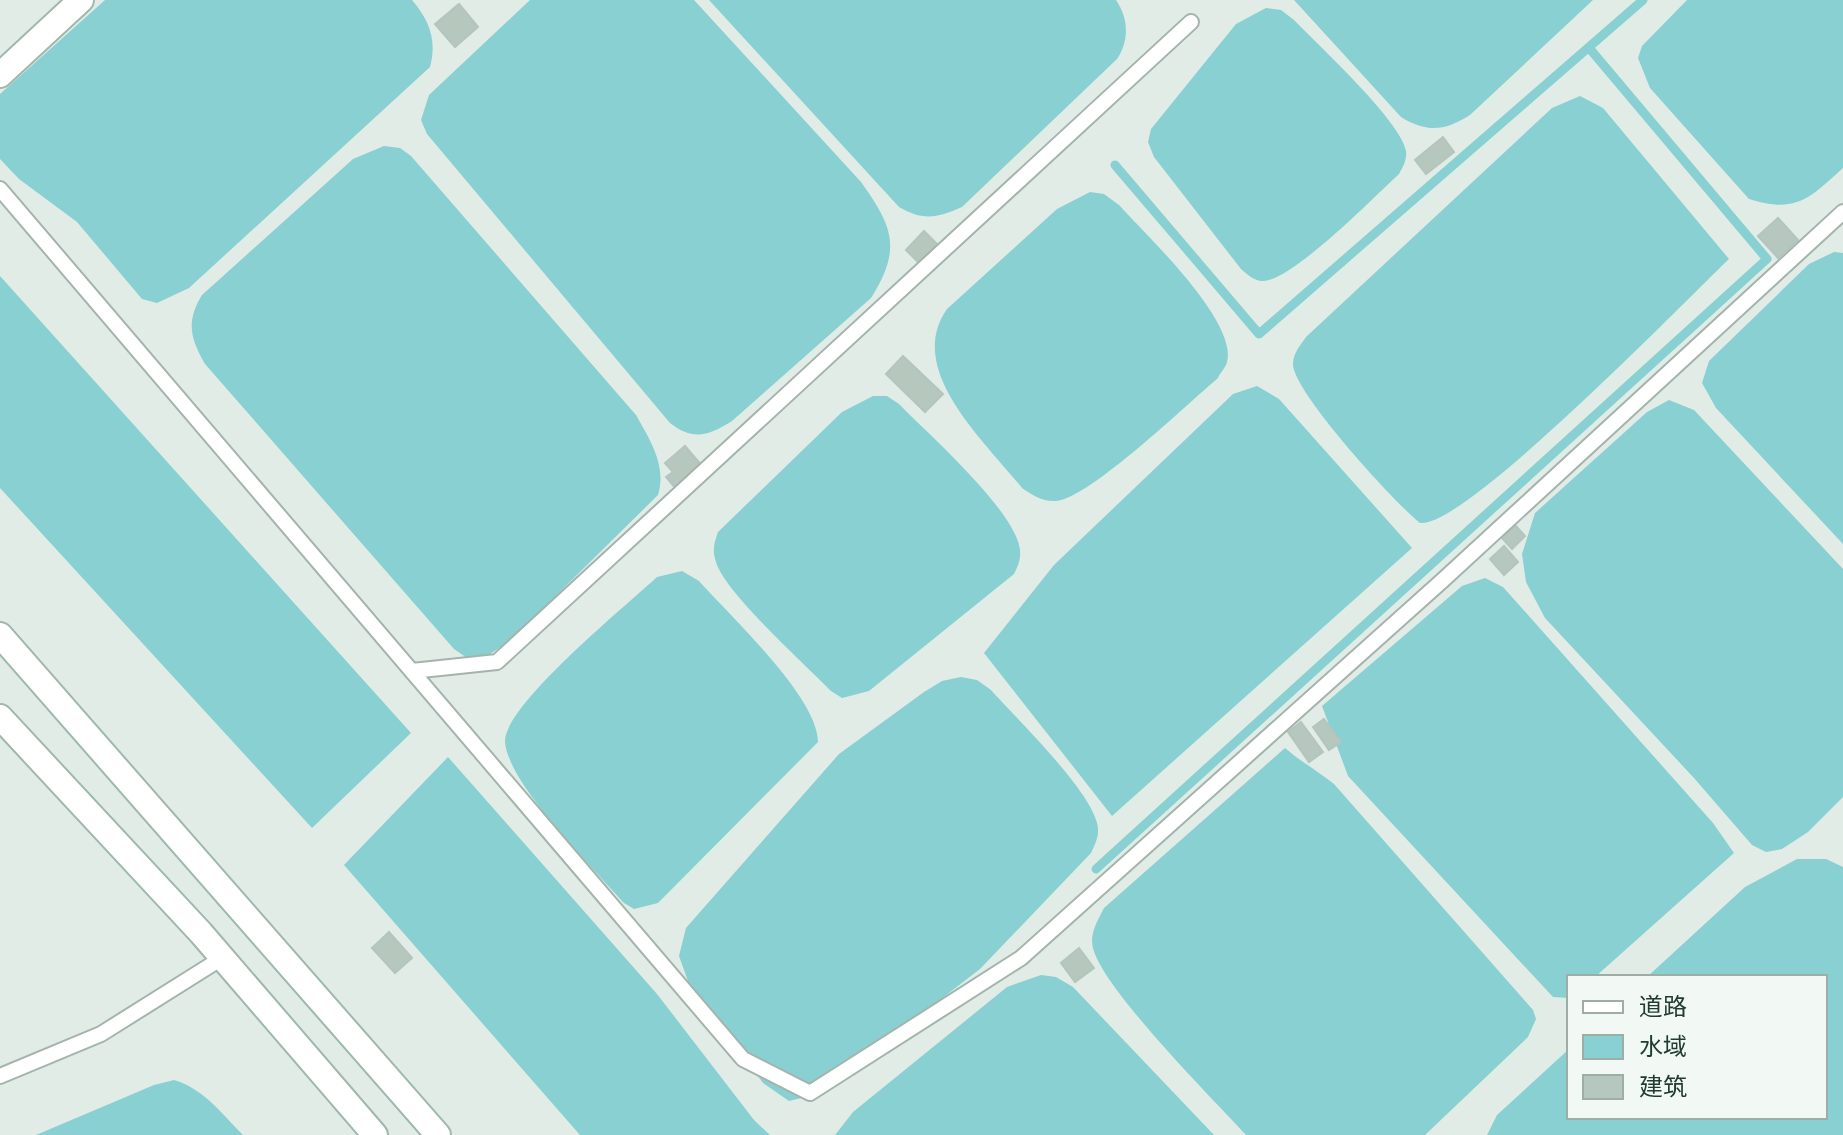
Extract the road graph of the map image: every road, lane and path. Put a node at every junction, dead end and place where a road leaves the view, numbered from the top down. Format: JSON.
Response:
{"nodes":[{"id":1,"x":81,"y":0,"type":"edge"},
{"id":2,"x":1191,"y":22,"type":"dead end"},
{"id":3,"x":0,"y":75,"type":"edge"},
{"id":4,"x":0,"y":189,"type":"edge"},
{"id":5,"x":1843,"y":212,"type":"edge"},
{"id":6,"x":0,"y":635,"type":"edge"},
{"id":7,"x":412,"y":671,"type":"junction"},
{"id":8,"x":0,"y":717,"type":"edge"},
{"id":9,"x":222,"y":958,"type":"junction"},
{"id":10,"x":0,"y":1076,"type":"edge"},
{"id":11,"x":375,"y":1135,"type":"edge"},
{"id":12,"x":438,"y":1135,"type":"edge"}],
"edges":[{"from":1,"to":3,"type":"main road"},
{"from":2,"to":7,"type":"lane"},
{"from":4,"to":7,"type":"lane"},
{"from":5,"to":7,"type":"lane"},
{"from":6,"to":12,"type":"main road"},
{"from":8,"to":9,"type":"main road"},
{"from":9,"to":10,"type":"lane"},
{"from":9,"to":11,"type":"main road"}]}
